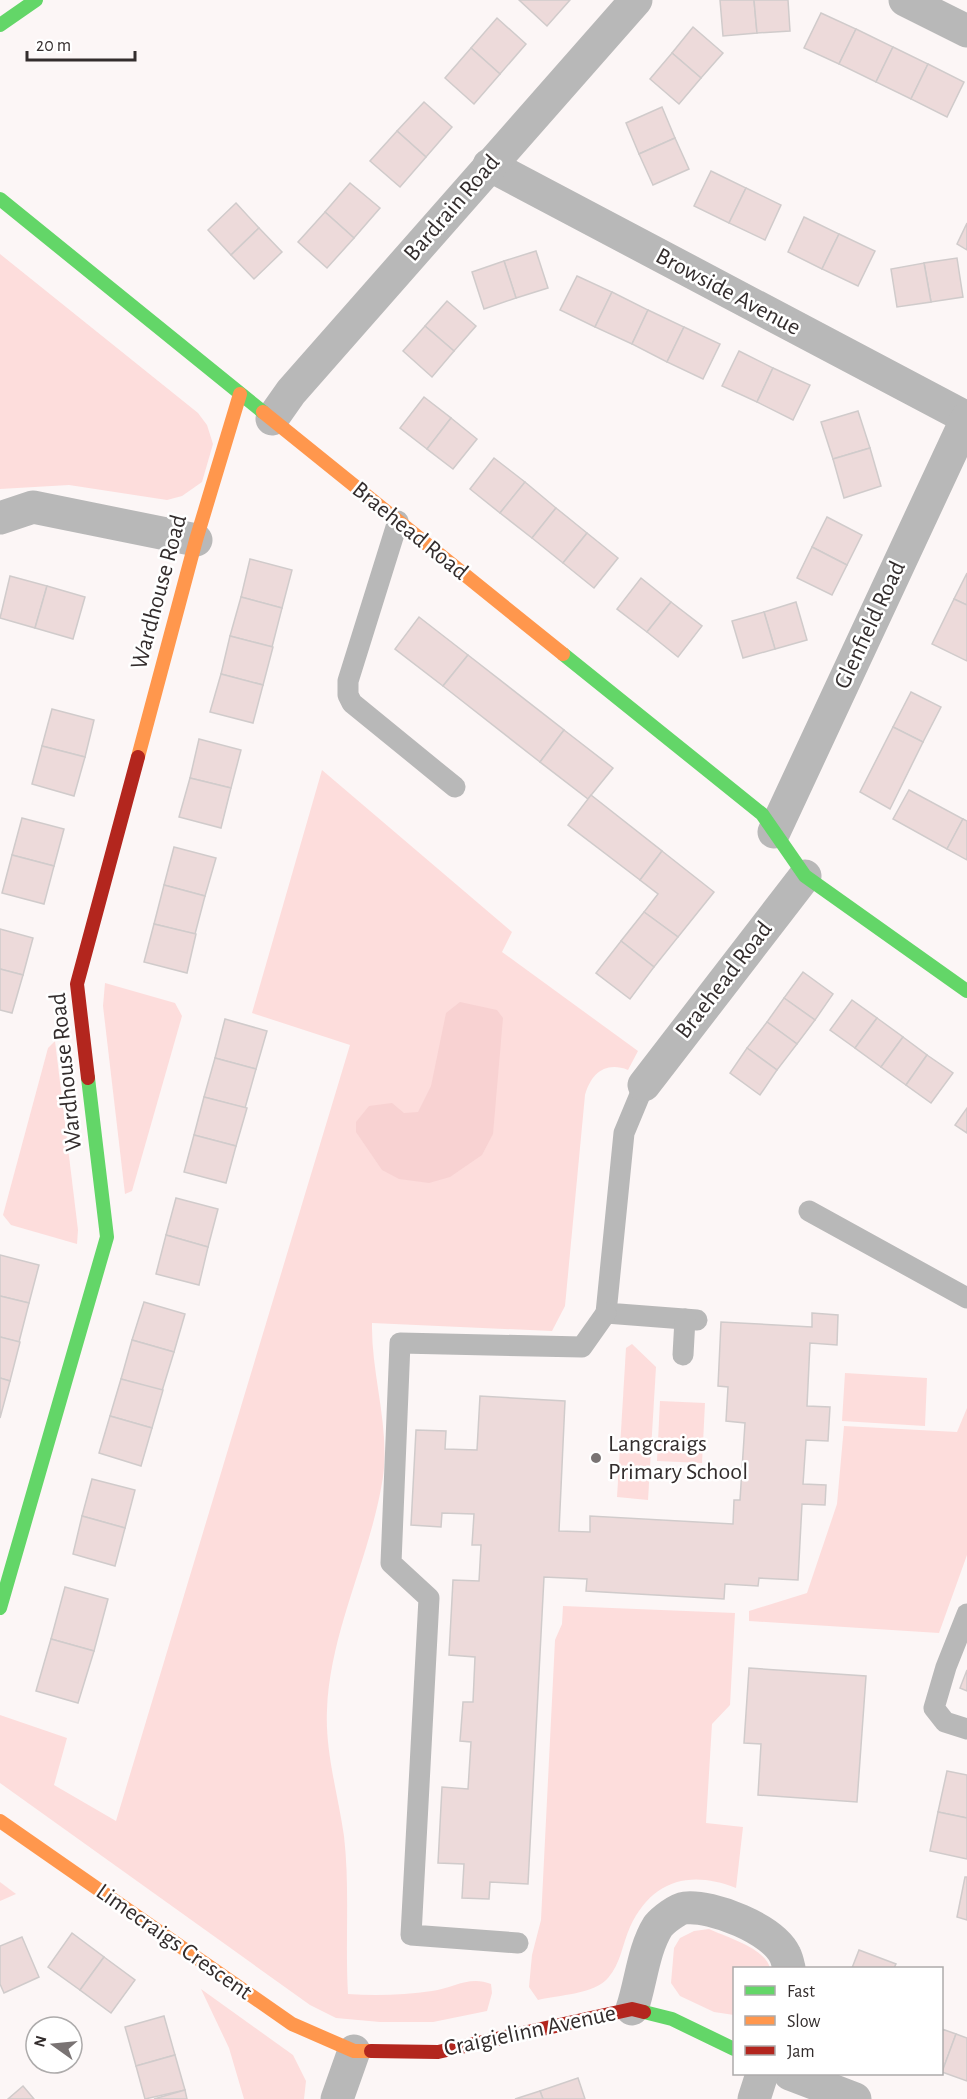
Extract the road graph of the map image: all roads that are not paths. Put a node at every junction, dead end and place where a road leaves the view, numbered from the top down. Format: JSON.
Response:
{"nodes":[{"id":1,"x":36,"y":0,"type":"edge"},
{"id":2,"x":636,"y":0,"type":"edge"},
{"id":3,"x":905,"y":0,"type":"edge"},
{"id":4,"x":0,"y":24,"type":"edge"},
{"id":5,"x":967,"y":31,"type":"edge"},
{"id":6,"x":489,"y":165,"type":"junction"},
{"id":7,"x":0,"y":199,"type":"edge"},
{"id":8,"x":240,"y":394,"type":"junction"},
{"id":9,"x":967,"y":418,"type":"edge"},
{"id":10,"x":272,"y":419,"type":"junction"},
{"id":11,"x":0,"y":518,"type":"edge"},
{"id":12,"x":398,"y":521,"type":"junction"},
{"id":13,"x":196,"y":540,"type":"junction"},
{"id":14,"x":455,"y":787,"type":"dead end"},
{"id":15,"x":774,"y":832,"type":"junction"},
{"id":16,"x":805,"y":876,"type":"junction"},
{"id":17,"x":967,"y":991,"type":"edge"},
{"id":18,"x":644,"y":1085,"type":"joint"},
{"id":19,"x":809,"y":1211,"type":"dead end"},
{"id":20,"x":967,"y":1298,"type":"edge"},
{"id":21,"x":606,"y":1313,"type":"junction"},
{"id":22,"x":683,"y":1355,"type":"dead end"},
{"id":23,"x":0,"y":1608,"type":"edge"},
{"id":24,"x":967,"y":1614,"type":"edge"},
{"id":25,"x":967,"y":1729,"type":"edge"},
{"id":26,"x":0,"y":1821,"type":"edge"},
{"id":27,"x":518,"y":1943,"type":"dead end"},
{"id":28,"x":789,"y":1967,"type":"edge"},
{"id":29,"x":632,"y":2009,"type":"junction"},
{"id":30,"x":733,"y":2048,"type":"edge"},
{"id":31,"x":354,"y":2051,"type":"junction"},
{"id":32,"x":761,"y":2075,"type":"edge"},
{"id":33,"x":795,"y":2075,"type":"edge"},
{"id":34,"x":337,"y":2099,"type":"edge"},
{"id":35,"x":754,"y":2099,"type":"edge"},
{"id":36,"x":855,"y":2099,"type":"edge"}],
"edges":[{"from":1,"to":4,"type":"street"},
{"from":2,"to":6,"type":"street","name":"Bardrain Road"},
{"from":3,"to":5,"type":"street"},
{"from":6,"to":9,"type":"street","name":"Browside Avenue"},
{"from":6,"to":10,"type":"street","name":"Bardrain Road"},
{"from":7,"to":8,"type":"street","name":"Braehead Road"},
{"from":8,"to":10,"type":"street","name":"Braehead Road"},
{"from":8,"to":13,"type":"street","name":"Wardhouse Road"},
{"from":9,"to":15,"type":"street","name":"Glenfield Road"},
{"from":10,"to":12,"type":"street","name":"Braehead Road"},
{"from":11,"to":13,"type":"street"},
{"from":12,"to":14,"type":"lane"},
{"from":12,"to":15,"type":"street","name":"Braehead Road"},
{"from":13,"to":23,"type":"street","name":"Wardhouse Road"},
{"from":15,"to":16,"type":"street","name":"Braehead Road"},
{"from":16,"to":17,"type":"street","name":"Braehead Road"},
{"from":16,"to":18,"type":"street","name":"Braehead Road"},
{"from":18,"to":21,"type":"lane"},
{"from":19,"to":20,"type":"lane"},
{"from":21,"to":22,"type":"lane"},
{"from":21,"to":27,"type":"lane"},
{"from":24,"to":25,"type":"lane"},
{"from":26,"to":31,"type":"street","name":"Limecraigs Crescent"},
{"from":28,"to":29,"type":"street"},
{"from":29,"to":30,"type":"street","name":"Craigielinn Avenue"},
{"from":29,"to":31,"type":"street","name":"Craigielinn Avenue"},
{"from":31,"to":34,"type":"street"},
{"from":32,"to":35,"type":"street"},
{"from":33,"to":36,"type":"street"}]}
